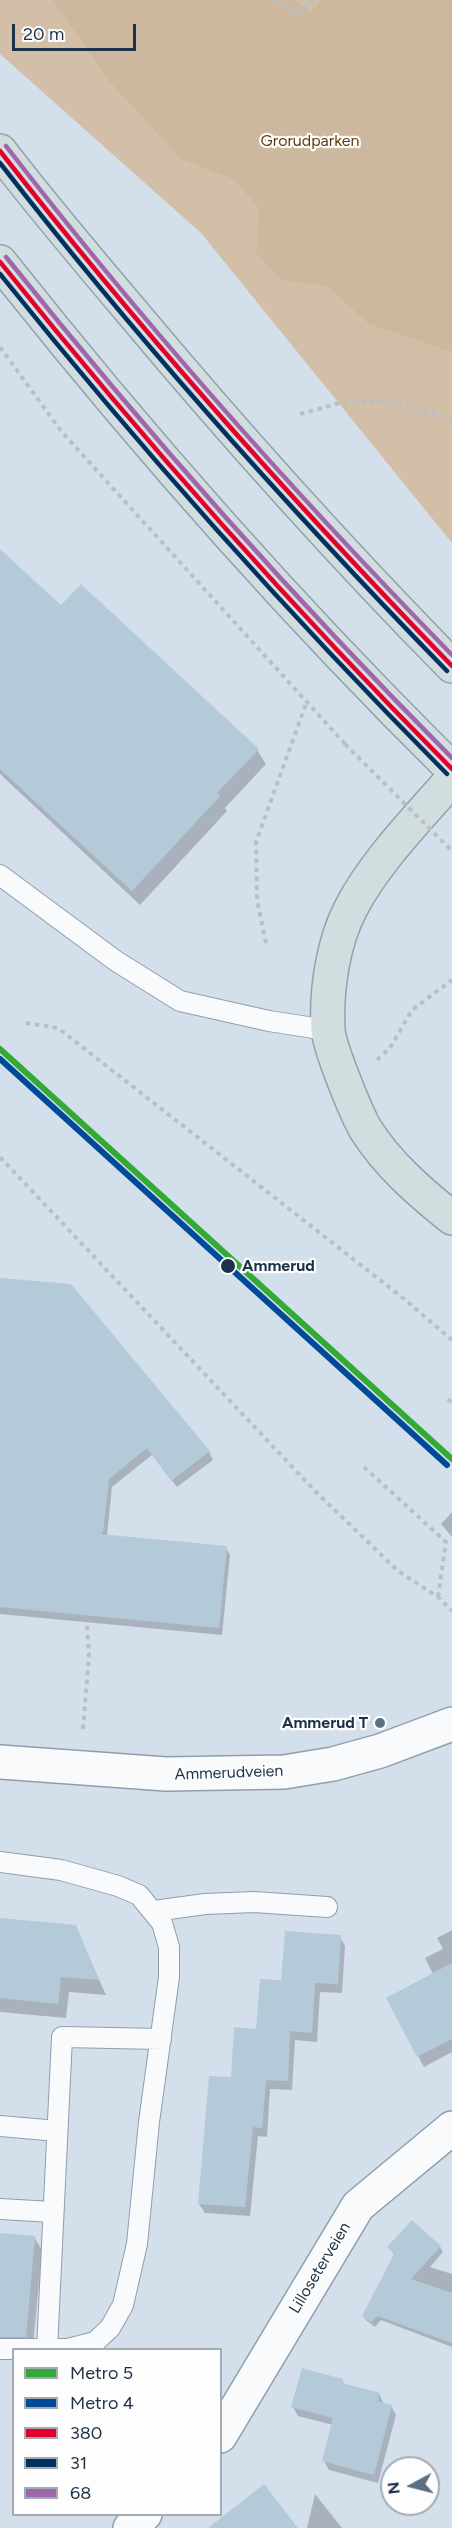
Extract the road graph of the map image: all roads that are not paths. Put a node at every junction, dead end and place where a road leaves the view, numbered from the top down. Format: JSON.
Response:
{"nodes":[{"id":1,"x":0,"y":151,"type":"edge"},
{"id":2,"x":0,"y":262,"type":"edge"},
{"id":3,"x":443,"y":656,"type":"edge"},
{"id":4,"x":452,"y":769,"type":"edge"},
{"id":5,"x":452,"y":779,"type":"edge"},
{"id":6,"x":0,"y":874,"type":"edge"},
{"id":7,"x":327,"y":1030,"type":"junction"},
{"id":8,"x":452,"y":1218,"type":"edge"},
{"id":9,"x":452,"y":1724,"type":"edge"},
{"id":10,"x":0,"y":1762,"type":"edge"},
{"id":11,"x":0,"y":1862,"type":"edge"},
{"id":12,"x":327,"y":1907,"type":"dead end"},
{"id":13,"x":154,"y":1911,"type":"junction"},
{"id":14,"x":161,"y":2039,"type":"junction"},
{"id":15,"x":0,"y":2126,"type":"edge"},
{"id":16,"x":452,"y":2128,"type":"edge"},
{"id":17,"x":57,"y":2131,"type":"junction"},
{"id":18,"x":0,"y":2209,"type":"edge"},
{"id":19,"x":53,"y":2212,"type":"junction"},
{"id":20,"x":47,"y":2348,"type":"edge"},
{"id":21,"x":72,"y":2348,"type":"edge"},
{"id":22,"x":222,"y":2433,"type":"edge"},
{"id":23,"x":144,"y":2516,"type":"edge"},
{"id":24,"x":130,"y":2528,"type":"edge"}],
"edges":[{"from":1,"to":3,"type":"highway"},
{"from":2,"to":4,"type":"highway"},
{"from":5,"to":7,"type":"highway"},
{"from":6,"to":7,"type":"lane"},
{"from":7,"to":8,"type":"highway"},
{"from":9,"to":10,"type":"street","name":"Ammerudveien"},
{"from":11,"to":13,"type":"lane"},
{"from":12,"to":13,"type":"lane"},
{"from":13,"to":14,"type":"lane"},
{"from":14,"to":17,"type":"lane"},
{"from":14,"to":21,"type":"lane"},
{"from":15,"to":17,"type":"lane"},
{"from":16,"to":22,"type":"street","name":"Lilloseterveien"},
{"from":17,"to":19,"type":"lane"},
{"from":18,"to":19,"type":"lane"},
{"from":19,"to":20,"type":"lane"},
{"from":23,"to":24,"type":"street"}]}
